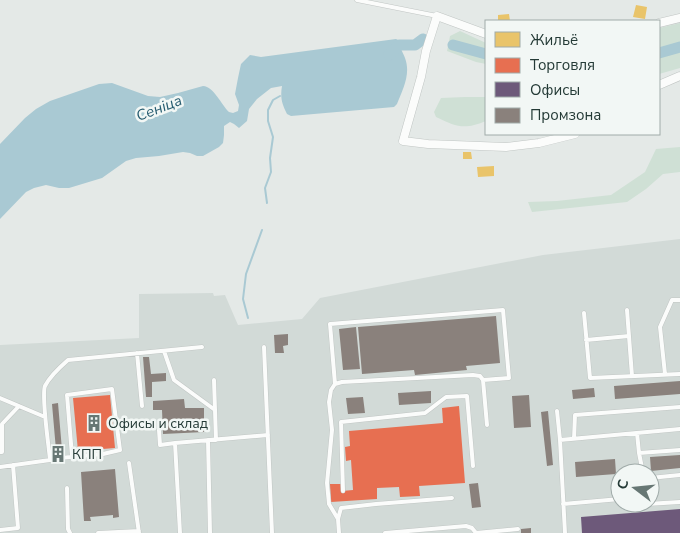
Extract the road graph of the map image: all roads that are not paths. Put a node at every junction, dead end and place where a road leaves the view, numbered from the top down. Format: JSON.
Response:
{"nodes":[{"id":1,"x":358,"y":0,"type":"edge"},
{"id":2,"x":437,"y":16,"type":"junction"},
{"id":3,"x":680,"y":18,"type":"edge"},
{"id":4,"x":660,"y":23,"type":"edge"},
{"id":5,"x":485,"y":34,"type":"edge"},
{"id":6,"x":680,"y":76,"type":"edge"},
{"id":7,"x":660,"y":85,"type":"edge"},
{"id":8,"x":571,"y":135,"type":"edge"},
{"id":9,"x":680,"y":300,"type":"edge"},
{"id":10,"x":627,"y":310,"type":"dead end"},
{"id":11,"x":584,"y":313,"type":"dead end"},
{"id":12,"x":629,"y":336,"type":"junction"},
{"id":13,"x":586,"y":340,"type":"junction"},
{"id":14,"x":202,"y":347,"type":"dead end"},
{"id":15,"x":264,"y":347,"type":"dead end"},
{"id":16,"x":164,"y":351,"type":"junction"},
{"id":17,"x":137,"y":353,"type":"junction"},
{"id":18,"x":665,"y":374,"type":"junction"},
{"id":19,"x":680,"y":374,"type":"edge"},
{"id":20,"x":632,"y":376,"type":"junction"},
{"id":21,"x":214,"y":380,"type":"dead end"},
{"id":22,"x":483,"y":380,"type":"junction"},
{"id":23,"x":335,"y":384,"type":"junction"},
{"id":24,"x":0,"y":398,"type":"edge"},
{"id":25,"x":19,"y":406,"type":"junction"},
{"id":26,"x":142,"y":406,"type":"dead end"},
{"id":27,"x":680,"y":407,"type":"edge"},
{"id":28,"x":215,"y":410,"type":"junction"},
{"id":29,"x":557,"y":411,"type":"dead end"},
{"id":30,"x":45,"y":417,"type":"junction"},
{"id":31,"x":486,"y":425,"type":"dead end"},
{"id":32,"x":680,"y":429,"type":"edge"},
{"id":33,"x":159,"y":430,"type":"dead end"},
{"id":34,"x":637,"y":433,"type":"junction"},
{"id":35,"x":268,"y":435,"type":"junction"},
{"id":36,"x":574,"y":439,"type":"junction"},
{"id":37,"x":208,"y":440,"type":"junction"},
{"id":38,"x":216,"y":440,"type":"junction"},
{"id":39,"x":560,"y":440,"type":"junction"},
{"id":40,"x":175,"y":444,"type":"junction"},
{"id":41,"x":680,"y":450,"type":"edge"},
{"id":42,"x":0,"y":452,"type":"edge"},
{"id":43,"x":639,"y":453,"type":"junction"},
{"id":44,"x":72,"y":456,"type":"junction"},
{"id":45,"x":50,"y":460,"type":"junction"},
{"id":46,"x":129,"y":463,"type":"dead end"},
{"id":47,"x":641,"y":463,"type":"edge"},
{"id":48,"x":13,"y":465,"type":"junction"},
{"id":49,"x":473,"y":466,"type":"dead end"},
{"id":50,"x":0,"y":467,"type":"edge"},
{"id":51,"x":680,"y":475,"type":"edge"},
{"id":52,"x":660,"y":477,"type":"edge"},
{"id":53,"x":67,"y":488,"type":"dead end"},
{"id":54,"x":344,"y":491,"type":"dead end"},
{"id":55,"x":452,"y":498,"type":"dead end"},
{"id":56,"x":610,"y":500,"type":"edge"},
{"id":57,"x":342,"y":501,"type":"dead end"},
{"id":58,"x":680,"y":502,"type":"edge"},
{"id":59,"x":660,"y":503,"type":"edge"},
{"id":60,"x":563,"y":504,"type":"junction"},
{"id":61,"x":341,"y":508,"type":"junction"},
{"id":62,"x":338,"y":519,"type":"junction"},
{"id":63,"x":518,"y":529,"type":"dead end"},
{"id":64,"x":0,"y":530,"type":"edge"},
{"id":65,"x":139,"y":532,"type":"edge"},
{"id":66,"x":70,"y":533,"type":"edge"},
{"id":67,"x":98,"y":533,"type":"edge"},
{"id":68,"x":180,"y":533,"type":"edge"},
{"id":69,"x":210,"y":533,"type":"edge"},
{"id":70,"x":272,"y":533,"type":"edge"},
{"id":71,"x":338,"y":533,"type":"edge"},
{"id":72,"x":385,"y":533,"type":"edge"},
{"id":73,"x":476,"y":533,"type":"edge"},
{"id":74,"x":565,"y":533,"type":"edge"}],
"edges":[{"from":1,"to":2,"type":"lane"},
{"from":2,"to":5,"type":"street"},
{"from":2,"to":8,"type":"street"},
{"from":3,"to":4,"type":"street"},
{"from":6,"to":7,"type":"street"},
{"from":9,"to":18,"type":"lane"},
{"from":10,"to":12,"type":"lane"},
{"from":11,"to":13,"type":"lane"},
{"from":12,"to":13,"type":"lane"},
{"from":12,"to":20,"type":"lane"},
{"from":13,"to":20,"type":"lane"},
{"from":14,"to":16,"type":"lane"},
{"from":15,"to":35,"type":"lane"},
{"from":16,"to":17,"type":"lane"},
{"from":16,"to":28,"type":"lane"},
{"from":17,"to":26,"type":"lane"},
{"from":17,"to":30,"type":"lane"},
{"from":18,"to":19,"type":"lane"},
{"from":18,"to":20,"type":"lane"},
{"from":21,"to":28,"type":"lane"},
{"from":22,"to":23,"type":"lane"},
{"from":22,"to":23,"type":"lane"},
{"from":22,"to":31,"type":"lane"},
{"from":23,"to":62,"type":"lane"},
{"from":24,"to":25,"type":"lane"},
{"from":25,"to":30,"type":"lane"},
{"from":25,"to":42,"type":"lane"},
{"from":27,"to":36,"type":"lane"},
{"from":28,"to":38,"type":"lane"},
{"from":29,"to":39,"type":"lane"},
{"from":30,"to":45,"type":"lane"},
{"from":32,"to":34,"type":"lane"},
{"from":33,"to":40,"type":"lane"},
{"from":34,"to":36,"type":"lane"},
{"from":34,"to":43,"type":"lane"},
{"from":35,"to":38,"type":"lane"},
{"from":35,"to":70,"type":"lane"},
{"from":36,"to":39,"type":"lane"},
{"from":37,"to":38,"type":"lane"},
{"from":37,"to":40,"type":"lane"},
{"from":37,"to":69,"type":"lane"},
{"from":39,"to":60,"type":"lane"},
{"from":40,"to":68,"type":"lane"},
{"from":41,"to":43,"type":"lane"},
{"from":43,"to":47,"type":"lane"},
{"from":44,"to":44,"type":"lane"},
{"from":44,"to":45,"type":"lane"},
{"from":45,"to":48,"type":"lane"},
{"from":46,"to":65,"type":"lane"},
{"from":48,"to":50,"type":"lane"},
{"from":48,"to":64,"type":"lane"},
{"from":49,"to":54,"type":"lane"},
{"from":51,"to":52,"type":"lane"},
{"from":53,"to":66,"type":"lane"},
{"from":55,"to":61,"type":"lane"},
{"from":56,"to":60,"type":"lane"},
{"from":57,"to":61,"type":"lane"},
{"from":58,"to":59,"type":"lane"},
{"from":60,"to":74,"type":"lane"},
{"from":61,"to":62,"type":"lane"},
{"from":62,"to":71,"type":"lane"},
{"from":63,"to":73,"type":"lane"},
{"from":65,"to":67,"type":"lane"},
{"from":72,"to":73,"type":"lane"}]}
